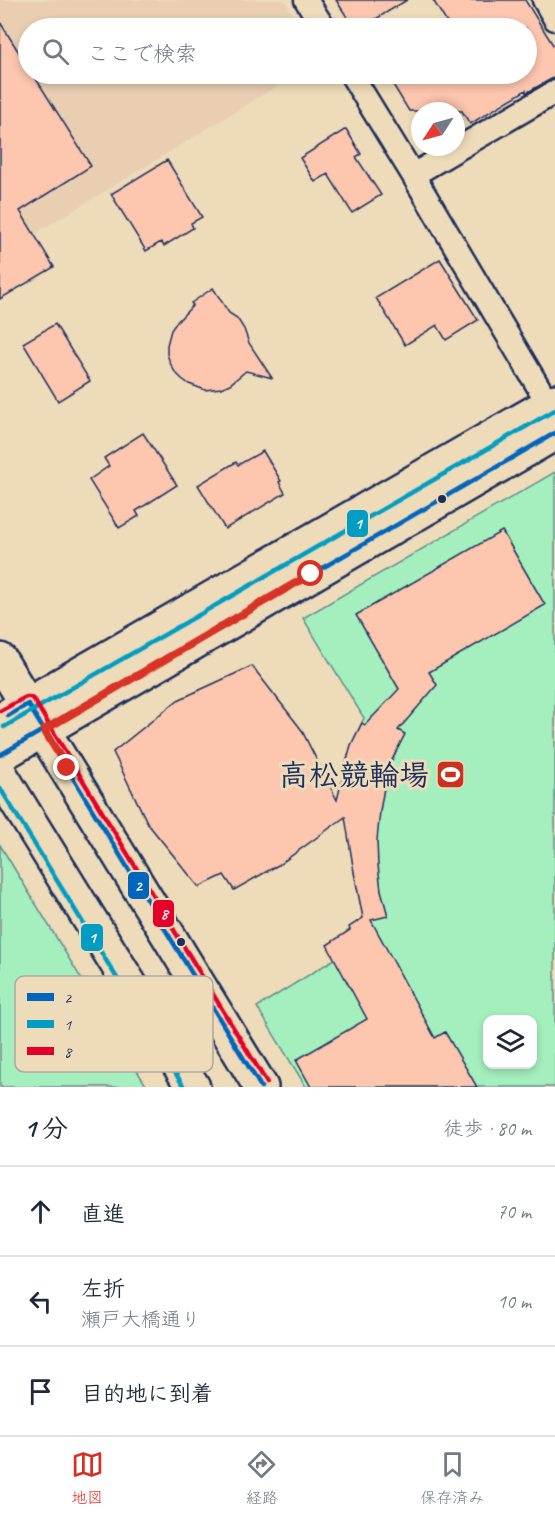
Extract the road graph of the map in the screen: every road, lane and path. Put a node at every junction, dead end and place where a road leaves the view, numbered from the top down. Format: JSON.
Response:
{"nodes":[{"id":1,"x":306,"y":0,"type":"edge"},
{"id":2,"x":544,"y":0,"type":"edge"},
{"id":3,"x":318,"y":18,"type":"edge"},
{"id":4,"x":555,"y":19,"type":"edge"},
{"id":5,"x":357,"y":84,"type":"edge"},
{"id":6,"x":555,"y":92,"type":"edge"},
{"id":7,"x":413,"y":175,"type":"junction"},
{"id":8,"x":553,"y":413,"type":"edge"},
{"id":9,"x":0,"y":660,"type":"edge"},
{"id":10,"x":36,"y":717,"type":"junction"},
{"id":11,"x":0,"y":720,"type":"edge"},
{"id":12,"x":0,"y":754,"type":"edge"},
{"id":13,"x":0,"y":774,"type":"edge"},
{"id":14,"x":125,"y":976,"type":"edge"},
{"id":15,"x":194,"y":976,"type":"edge"},
{"id":16,"x":213,"y":1008,"type":"edge"},
{"id":17,"x":184,"y":1072,"type":"edge"},
{"id":18,"x":193,"y":1087,"type":"edge"},
{"id":19,"x":261,"y":1087,"type":"edge"}],
"edges":[{"from":1,"to":3,"type":"street"},
{"from":2,"to":4,"type":"street"},
{"from":5,"to":7,"type":"street"},
{"from":6,"to":7,"type":"street"},
{"from":7,"to":8,"type":"street"},
{"from":8,"to":10,"type":"street"},
{"from":9,"to":10,"type":"street"},
{"from":10,"to":11,"type":"street"},
{"from":10,"to":12,"type":"street"},
{"from":10,"to":15,"type":"street"},
{"from":13,"to":14,"type":"street"},
{"from":16,"to":19,"type":"street"},
{"from":17,"to":18,"type":"street"}]}
